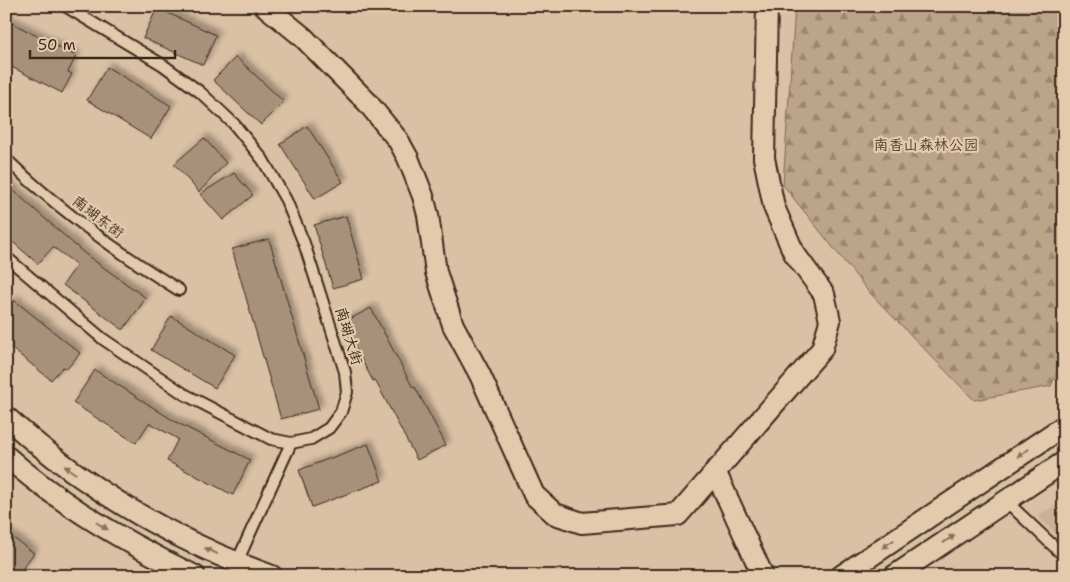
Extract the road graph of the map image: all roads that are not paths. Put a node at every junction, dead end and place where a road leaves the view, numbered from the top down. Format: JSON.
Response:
{"nodes":[{"id":1,"x":65,"y":6,"type":"edge"},
{"id":2,"x":265,"y":6,"type":"edge"},
{"id":3,"x":767,"y":6,"type":"edge"},
{"id":4,"x":6,"y":159,"type":"edge"},
{"id":5,"x":6,"y":257,"type":"edge"},
{"id":6,"x":179,"y":290,"type":"dead end"},
{"id":7,"x":6,"y":417,"type":"edge"},
{"id":8,"x":1064,"y":426,"type":"edge"},
{"id":9,"x":291,"y":442,"type":"junction"},
{"id":10,"x":6,"y":456,"type":"edge"},
{"id":11,"x":1064,"y":462,"type":"edge"},
{"id":12,"x":716,"y":471,"type":"junction"},
{"id":13,"x":1006,"y":501,"type":"junction"},
{"id":14,"x":1064,"y":556,"type":"edge"},
{"id":15,"x":237,"y":562,"type":"junction"},
{"id":16,"x":196,"y":576,"type":"edge"},
{"id":17,"x":272,"y":576,"type":"edge"},
{"id":18,"x":763,"y":576,"type":"edge"},
{"id":19,"x":841,"y":576,"type":"edge"},
{"id":20,"x":894,"y":576,"type":"edge"}],
"edges":[{"from":1,"to":9,"type":"lane","name":"南瑚大街"},
{"from":2,"to":12,"type":"street"},
{"from":3,"to":12,"type":"street"},
{"from":4,"to":6,"type":"lane","name":"南瑚东街"},
{"from":5,"to":9,"type":"lane","name":"南瑚大街"},
{"from":15,"to":7,"type":"street","one_way":true},
{"from":8,"to":19,"type":"street","one_way":true},
{"from":9,"to":15,"type":"lane"},
{"from":10,"to":16,"type":"street","one_way":true},
{"from":11,"to":13,"type":"street"},
{"from":12,"to":18,"type":"street"},
{"from":13,"to":14,"type":"lane"},
{"from":20,"to":13,"type":"street","one_way":true},
{"from":15,"to":17,"type":"street"}]}
